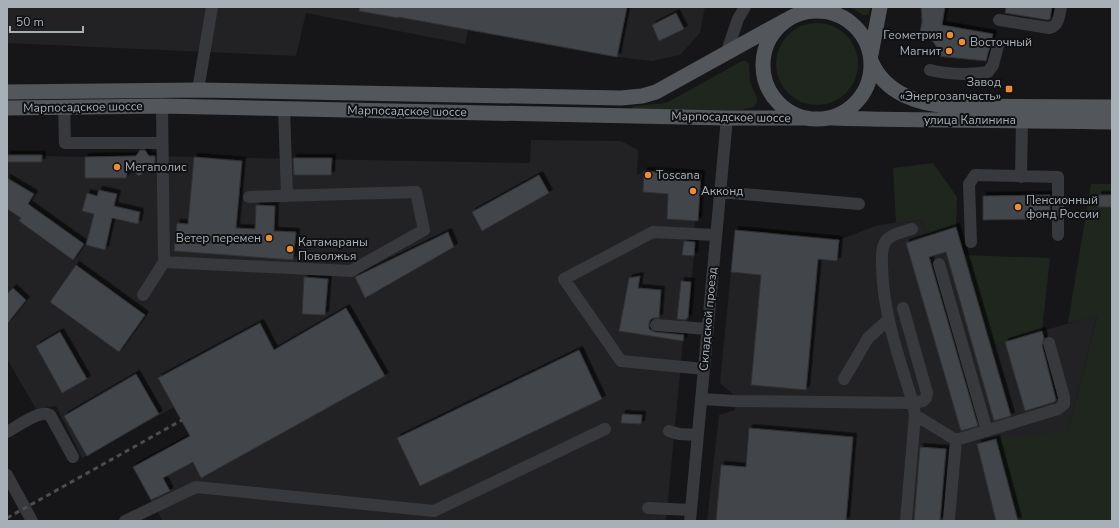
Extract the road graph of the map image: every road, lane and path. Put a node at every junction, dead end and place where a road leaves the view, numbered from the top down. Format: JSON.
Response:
{"nodes":[{"id":1,"x":212,"y":7,"type":"edge"},
{"id":2,"x":745,"y":7,"type":"edge"},
{"id":3,"x":880,"y":7,"type":"edge"},
{"id":4,"x":1061,"y":7,"type":"edge"},
{"id":5,"x":799,"y":14,"type":"edge"},
{"id":6,"x":999,"y":20,"type":"dead end"},
{"id":7,"x":998,"y":46,"type":"dead end"},
{"id":8,"x":726,"y":54,"type":"junction"},
{"id":9,"x":871,"y":58,"type":"junction"},
{"id":10,"x":930,"y":70,"type":"dead end"},
{"id":11,"x":198,"y":90,"type":"junction"},
{"id":12,"x":7,"y":92,"type":"edge"},
{"id":13,"x":162,"y":106,"type":"junction"},
{"id":14,"x":64,"y":107,"type":"junction"},
{"id":15,"x":1112,"y":107,"type":"edge"},
{"id":16,"x":7,"y":108,"type":"edge"},
{"id":17,"x":284,"y":108,"type":"junction"},
{"id":18,"x":727,"y":118,"type":"junction"},
{"id":19,"x":807,"y":118,"type":"junction"},
{"id":20,"x":828,"y":118,"type":"junction"},
{"id":21,"x":1022,"y":120,"type":"junction"},
{"id":22,"x":1112,"y":122,"type":"edge"},
{"id":23,"x":162,"y":143,"type":"junction"},
{"id":24,"x":1020,"y":177,"type":"junction"},
{"id":25,"x":720,"y":192,"type":"junction"},
{"id":26,"x":249,"y":196,"type":"dead end"},
{"id":27,"x":287,"y":196,"type":"junction"},
{"id":28,"x":859,"y":204,"type":"dead end"},
{"id":29,"x":912,"y":230,"type":"dead end"},
{"id":30,"x":716,"y":235,"type":"junction"},
{"id":31,"x":1058,"y":235,"type":"dead end"},
{"id":32,"x":971,"y":242,"type":"dead end"},
{"id":33,"x":164,"y":262,"type":"junction"},
{"id":34,"x":939,"y":264,"type":"dead end"},
{"id":35,"x":143,"y":295,"type":"dead end"},
{"id":36,"x":903,"y":308,"type":"dead end"},
{"id":37,"x":888,"y":320,"type":"junction"},
{"id":38,"x":656,"y":325,"type":"dead end"},
{"id":39,"x":708,"y":329,"type":"junction"},
{"id":40,"x":1049,"y":343,"type":"dead end"},
{"id":41,"x":704,"y":369,"type":"junction"},
{"id":42,"x":844,"y":379,"type":"dead end"},
{"id":43,"x":701,"y":399,"type":"junction"},
{"id":44,"x":914,"y":409,"type":"junction"},
{"id":45,"x":605,"y":429,"type":"dead end"},
{"id":46,"x":669,"y":431,"type":"dead end"},
{"id":47,"x":987,"y":431,"type":"junction"},
{"id":48,"x":7,"y":432,"type":"edge"},
{"id":49,"x":698,"y":435,"type":"junction"},
{"id":50,"x":956,"y":440,"type":"junction"},
{"id":51,"x":73,"y":457,"type":"dead end"},
{"id":52,"x":7,"y":475,"type":"edge"},
{"id":53,"x":648,"y":508,"type":"dead end"},
{"id":54,"x":690,"y":516,"type":"edge"},
{"id":55,"x":949,"y":520,"type":"dead end"},
{"id":56,"x":32,"y":521,"type":"edge"},
{"id":57,"x":125,"y":521,"type":"edge"},
{"id":58,"x":906,"y":521,"type":"edge"}],
"edges":[{"from":1,"to":11,"type":"street"},
{"from":2,"to":8,"type":"street"},
{"from":3,"to":9,"type":"main road"},
{"from":4,"to":6,"type":"street"},
{"from":5,"to":8,"type":"main road","name":"Марпосадское шоссе"},
{"from":5,"to":9,"type":"main road"},
{"from":5,"to":19,"type":"main road"},
{"from":7,"to":10,"type":"street"},
{"from":8,"to":11,"type":"main road","name":"Марпосадское шоссе"},
{"from":9,"to":15,"type":"main road","name":"улица Калинина"},
{"from":9,"to":20,"type":"main road"},
{"from":11,"to":12,"type":"main road","name":"Марпосадское шоссе"},
{"from":13,"to":14,"type":"main road","name":"Марпосадское шоссе"},
{"from":13,"to":17,"type":"main road","name":"Марпосадское шоссе"},
{"from":13,"to":23,"type":"street"},
{"from":14,"to":16,"type":"main road","name":"Марпосадское шоссе"},
{"from":14,"to":23,"type":"street"},
{"from":17,"to":18,"type":"main road","name":"Марпосадское шоссе"},
{"from":17,"to":27,"type":"street"},
{"from":18,"to":19,"type":"main road","name":"Марпосадское шоссе"},
{"from":18,"to":25,"type":"street","name":"Складской проезд"},
{"from":19,"to":20,"type":"main road"},
{"from":20,"to":21,"type":"main road","name":"улица Калинина"},
{"from":21,"to":22,"type":"main road","name":"улица Калинина"},
{"from":21,"to":24,"type":"street"},
{"from":23,"to":33,"type":"street"},
{"from":24,"to":31,"type":"street"},
{"from":24,"to":32,"type":"street"},
{"from":25,"to":28,"type":"street"},
{"from":25,"to":30,"type":"street","name":"Складской проезд"},
{"from":26,"to":27,"type":"street"},
{"from":27,"to":33,"type":"street"},
{"from":29,"to":37,"type":"street"},
{"from":30,"to":39,"type":"street","name":"Складской проезд"},
{"from":30,"to":41,"type":"street"},
{"from":33,"to":35,"type":"street"},
{"from":34,"to":47,"type":"street"},
{"from":36,"to":44,"type":"street"},
{"from":37,"to":42,"type":"street"},
{"from":37,"to":44,"type":"street"},
{"from":38,"to":39,"type":"street"},
{"from":39,"to":41,"type":"street","name":"Складской проезд"},
{"from":40,"to":47,"type":"street"},
{"from":41,"to":43,"type":"street","name":"Складской проезд"},
{"from":43,"to":44,"type":"street"},
{"from":43,"to":49,"type":"street","name":"Складской проезд"},
{"from":44,"to":50,"type":"street"},
{"from":44,"to":58,"type":"street"},
{"from":45,"to":57,"type":"street"},
{"from":46,"to":49,"type":"street"},
{"from":47,"to":50,"type":"street"},
{"from":48,"to":51,"type":"street"},
{"from":49,"to":54,"type":"street","name":"Складской проезд"},
{"from":50,"to":55,"type":"street"},
{"from":52,"to":56,"type":"street"},
{"from":53,"to":54,"type":"street"}]}
